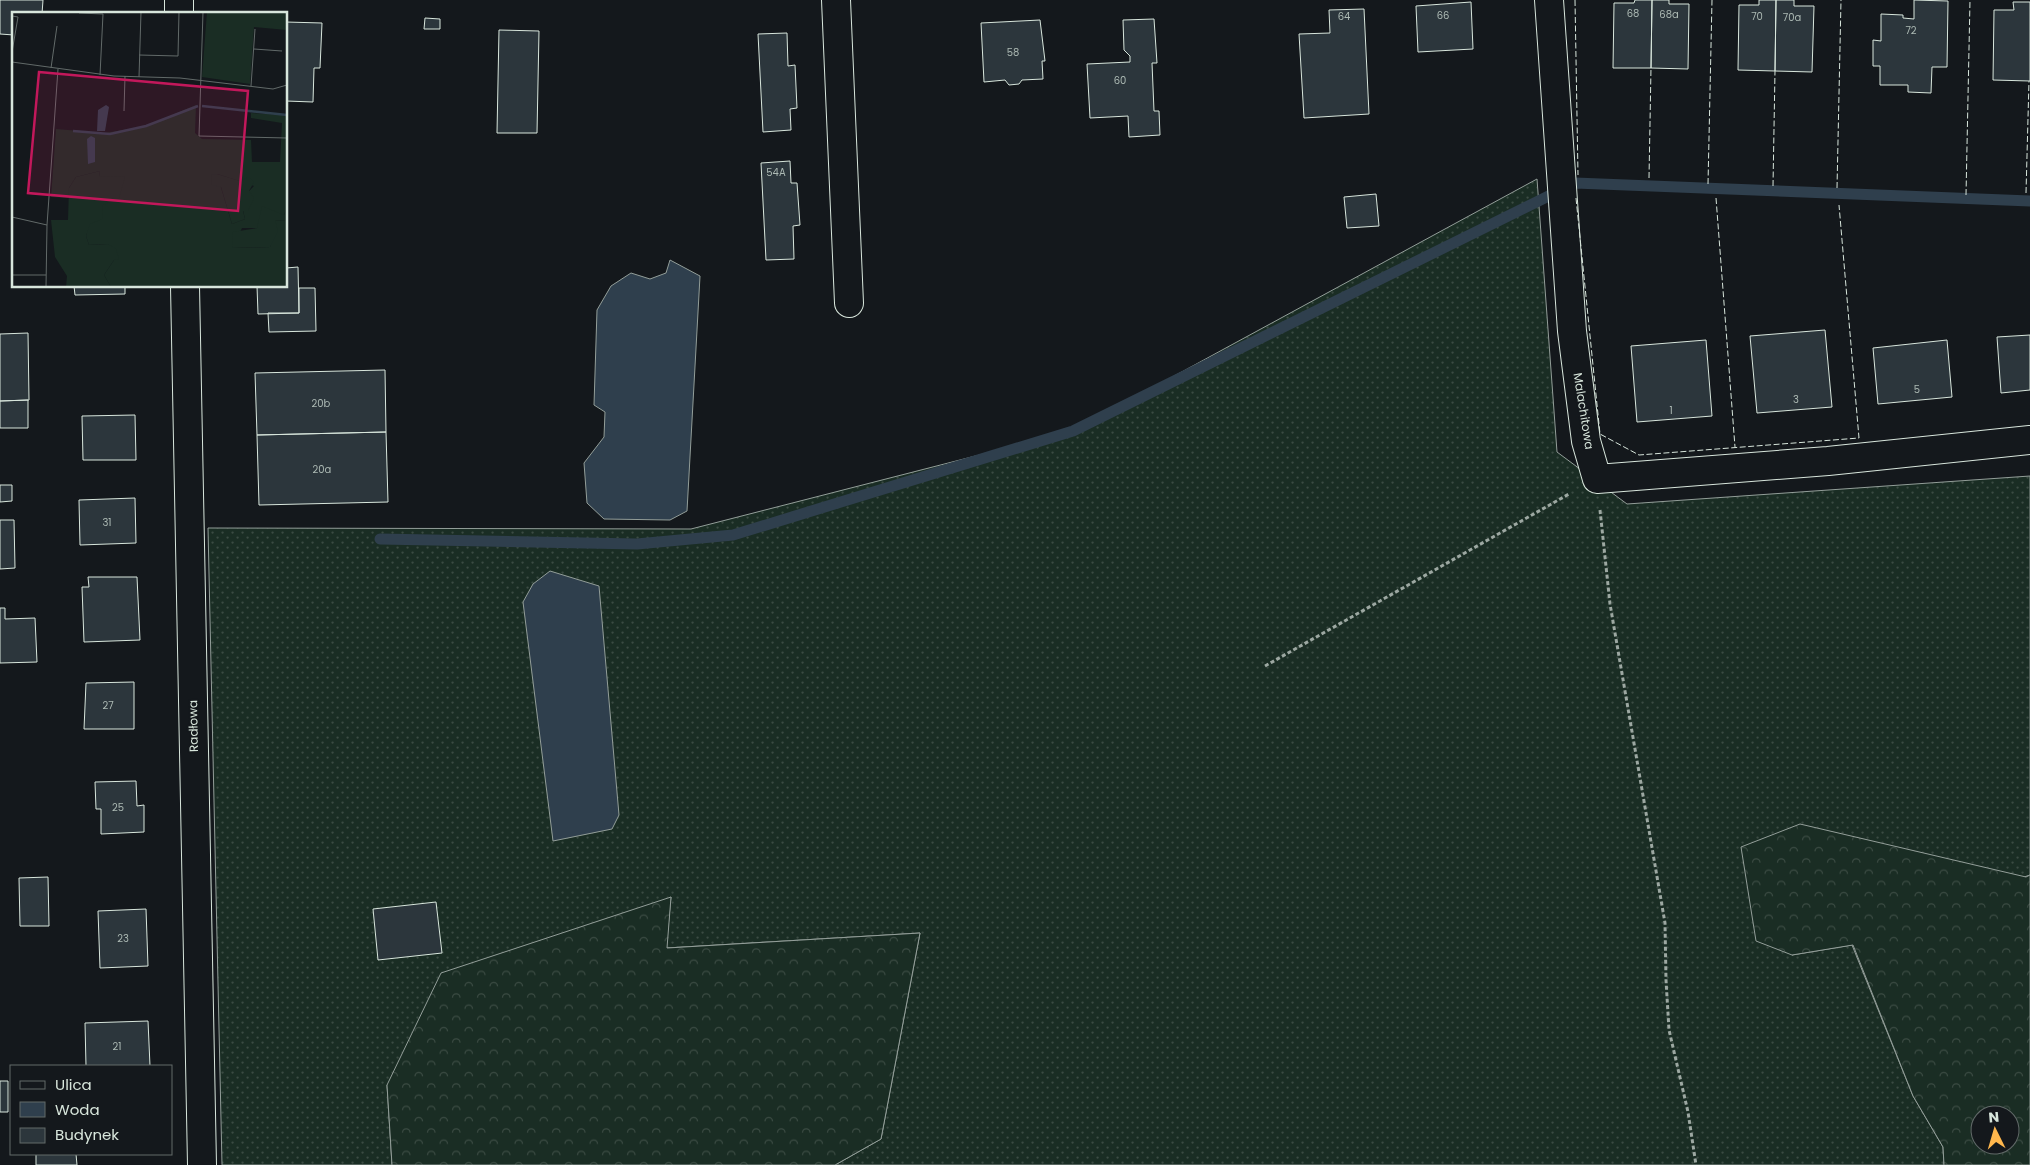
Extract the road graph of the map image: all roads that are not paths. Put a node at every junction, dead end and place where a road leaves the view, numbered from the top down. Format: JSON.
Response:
{"nodes":[{"id":1,"x":836,"y":0,"type":"edge"},
{"id":2,"x":1549,"y":0,"type":"edge"},
{"id":3,"x":185,"y":288,"type":"edge"},
{"id":4,"x":849,"y":303,"type":"dead end"},
{"id":5,"x":2030,"y":440,"type":"edge"},
{"id":6,"x":202,"y":1165,"type":"edge"}],
"edges":[{"from":1,"to":4,"type":"street"},
{"from":2,"to":5,"type":"street","name":"Malachitowa"},
{"from":3,"to":6,"type":"street","name":"Radłowa"}]}
